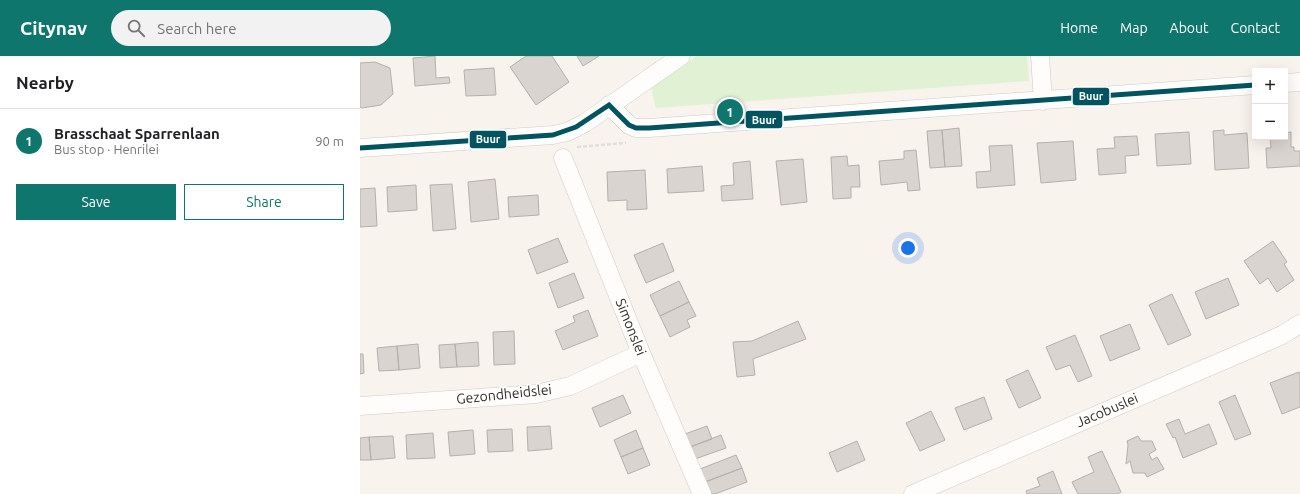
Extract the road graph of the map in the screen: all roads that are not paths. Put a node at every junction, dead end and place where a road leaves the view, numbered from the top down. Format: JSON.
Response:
{"nodes":[{"id":1,"x":680,"y":56,"type":"edge"},
{"id":2,"x":1040,"y":56,"type":"edge"},
{"id":3,"x":1300,"y":82,"type":"edge"},
{"id":4,"x":1288,"y":83,"type":"edge"},
{"id":5,"x":1252,"y":86,"type":"edge"},
{"id":6,"x":1043,"y":101,"type":"junction"},
{"id":7,"x":609,"y":105,"type":"junction"},
{"id":8,"x":360,"y":148,"type":"edge"},
{"id":9,"x":563,"y":158,"type":"dead end"},
{"id":10,"x":1300,"y":324,"type":"edge"},
{"id":11,"x":641,"y":353,"type":"junction"},
{"id":12,"x":360,"y":406,"type":"edge"},
{"id":13,"x":702,"y":494,"type":"edge"},
{"id":14,"x":912,"y":494,"type":"edge"}],
"edges":[{"from":1,"to":7,"type":"street"},
{"from":2,"to":6,"type":"street"},
{"from":3,"to":4,"type":"street"},
{"from":5,"to":6,"type":"street"},
{"from":6,"to":7,"type":"street"},
{"from":7,"to":8,"type":"street"},
{"from":9,"to":11,"type":"street","name":"Simonslei"},
{"from":10,"to":14,"type":"street","name":"Jacobuslei"},
{"from":11,"to":12,"type":"street","name":"Gezondheidslei"},
{"from":11,"to":13,"type":"street","name":"Simonslei"}]}
